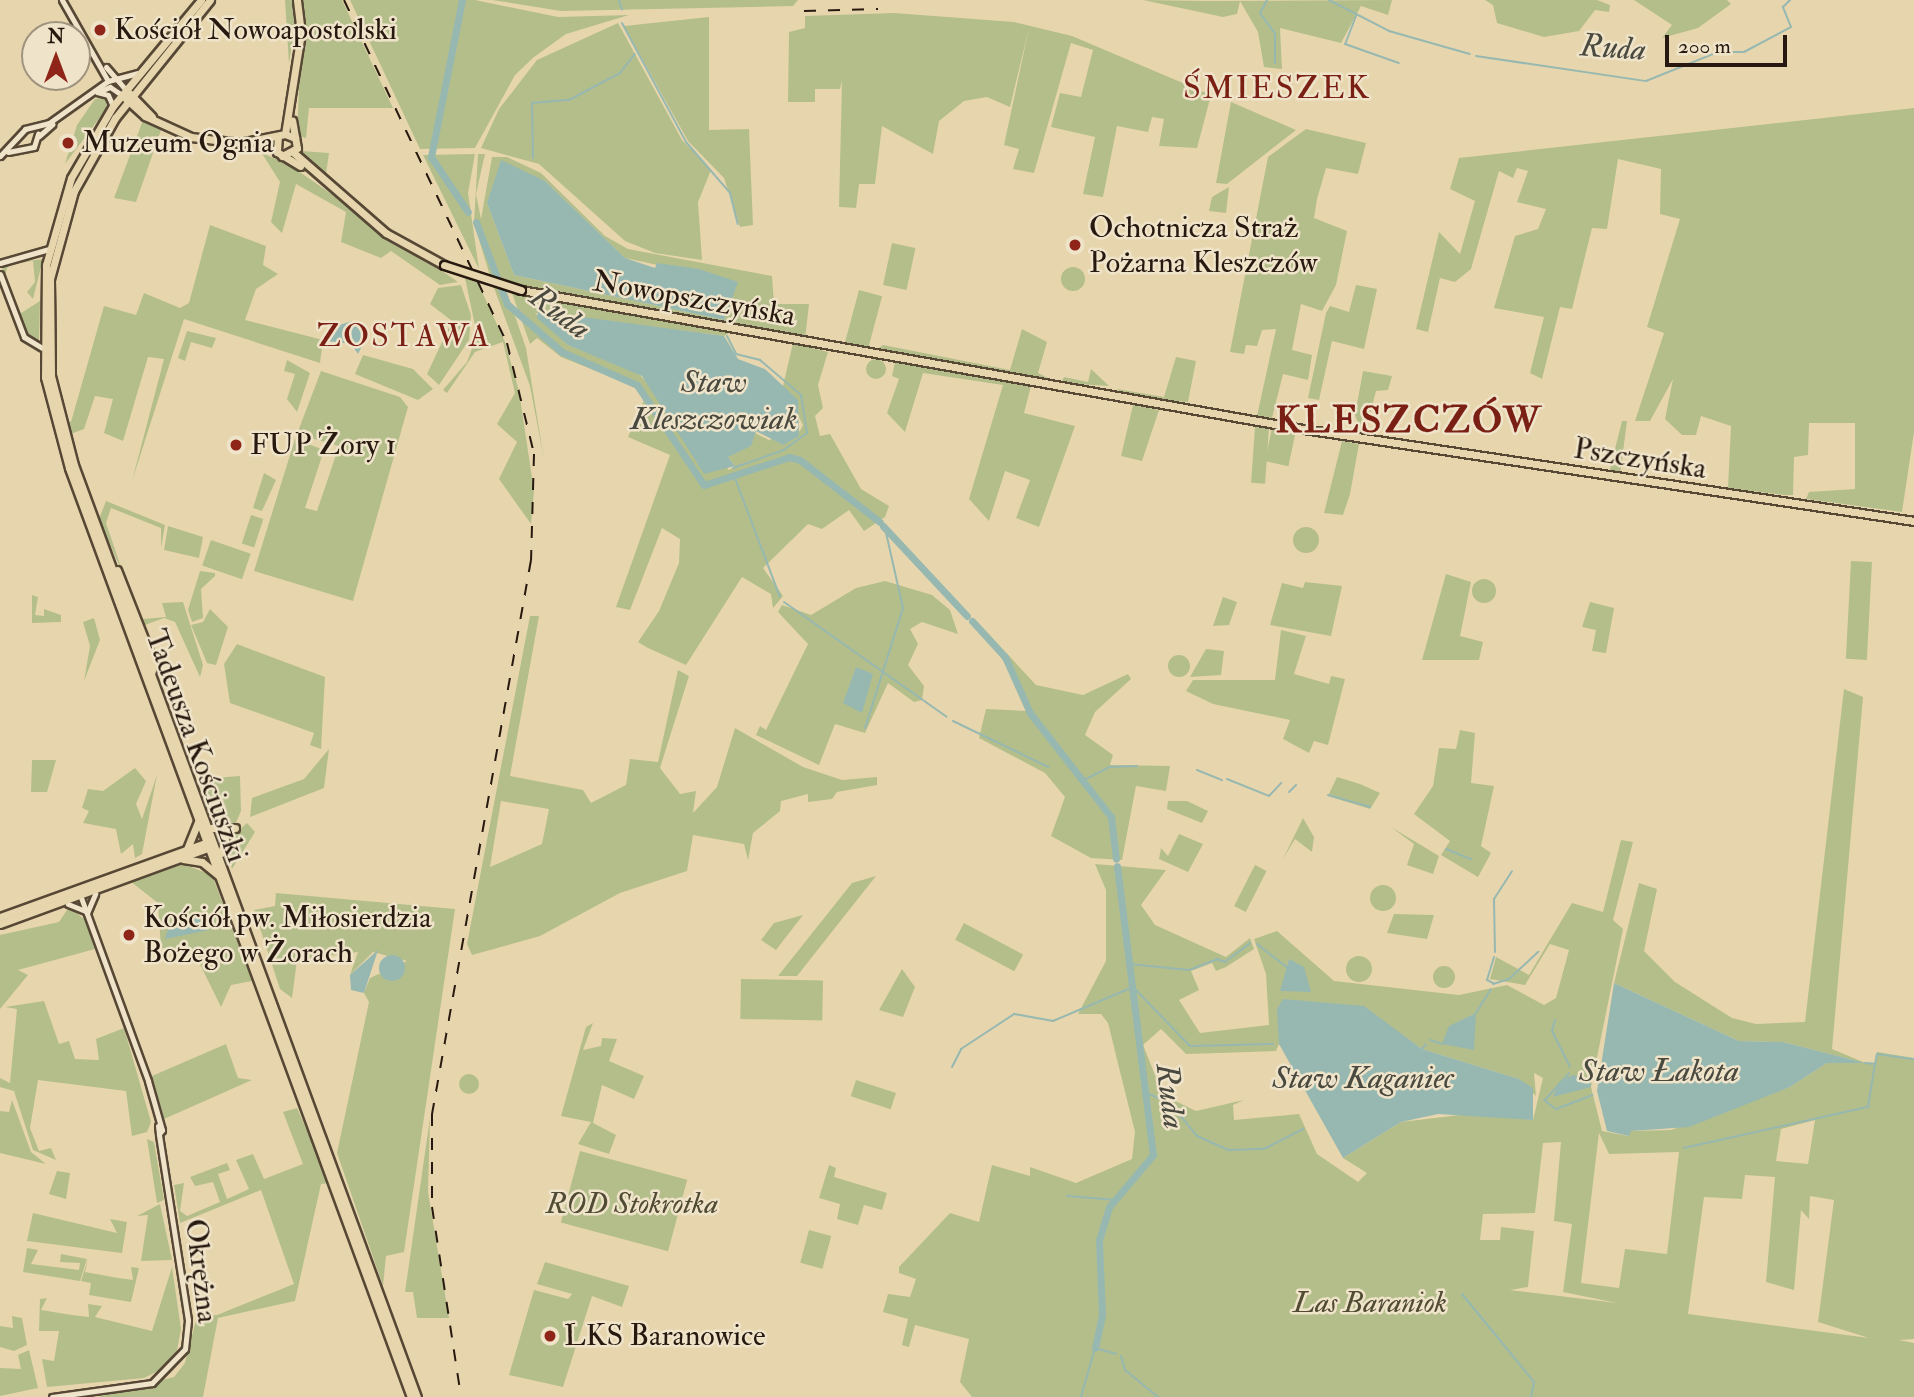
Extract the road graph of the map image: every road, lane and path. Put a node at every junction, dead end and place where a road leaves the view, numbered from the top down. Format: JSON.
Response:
{"nodes":[{"id":1,"x":62,"y":0,"type":"edge"},
{"id":2,"x":201,"y":0,"type":"edge"},
{"id":3,"x":211,"y":0,"type":"edge"},
{"id":4,"x":297,"y":0,"type":"edge"},
{"id":5,"x":106,"y":67,"type":"junction"},
{"id":6,"x":143,"y":69,"type":"junction"},
{"id":7,"x":145,"y":79,"type":"junction"},
{"id":8,"x":119,"y":80,"type":"junction"},
{"id":9,"x":108,"y":81,"type":"junction"},
{"id":10,"x":97,"y":92,"type":"junction"},
{"id":11,"x":127,"y":95,"type":"junction"},
{"id":12,"x":292,"y":105,"type":"junction"},
{"id":13,"x":113,"y":106,"type":"junction"},
{"id":14,"x":135,"y":110,"type":"junction"},
{"id":15,"x":145,"y":110,"type":"junction"},
{"id":16,"x":115,"y":118,"type":"junction"},
{"id":17,"x":156,"y":121,"type":"junction"},
{"id":18,"x":37,"y":133,"type":"junction"},
{"id":19,"x":281,"y":135,"type":"junction"},
{"id":20,"x":295,"y":138,"type":"junction"},
{"id":21,"x":20,"y":139,"type":"junction"},
{"id":22,"x":240,"y":143,"type":"junction"},
{"id":23,"x":24,"y":146,"type":"junction"},
{"id":24,"x":274,"y":146,"type":"junction"},
{"id":25,"x":294,"y":153,"type":"junction"},
{"id":26,"x":2,"y":154,"type":"edge"},
{"id":27,"x":282,"y":156,"type":"junction"},
{"id":28,"x":302,"y":167,"type":"junction"},
{"id":29,"x":49,"y":249,"type":"junction"},
{"id":30,"x":0,"y":263,"type":"edge"},
{"id":31,"x":0,"y":274,"type":"edge"},
{"id":32,"x":45,"y":347,"type":"junction"},
{"id":33,"x":1110,"y":395,"type":"joint"},
{"id":34,"x":1914,"y":521,"type":"edge"},
{"id":35,"x":198,"y":814,"type":"junction"},
{"id":36,"x":211,"y":828,"type":"junction"},
{"id":37,"x":235,"y":828,"type":"dead end"},
{"id":38,"x":225,"y":840,"type":"dead end"},
{"id":39,"x":212,"y":843,"type":"junction"},
{"id":40,"x":186,"y":850,"type":"junction"},
{"id":41,"x":221,"y":854,"type":"junction"},
{"id":42,"x":178,"y":859,"type":"junction"},
{"id":43,"x":221,"y":878,"type":"junction"},
{"id":44,"x":95,"y":894,"type":"junction"},
{"id":45,"x":80,"y":895,"type":"junction"},
{"id":46,"x":68,"y":904,"type":"junction"},
{"id":47,"x":87,"y":914,"type":"junction"},
{"id":48,"x":0,"y":916,"type":"edge"},
{"id":49,"x":0,"y":924,"type":"edge"},
{"id":50,"x":52,"y":1397,"type":"edge"},
{"id":51,"x":411,"y":1397,"type":"edge"},
{"id":52,"x":417,"y":1397,"type":"edge"}],
"edges":[{"from":1,"to":5,"type":"street"},
{"from":2,"to":6,"type":"main road"},
{"from":3,"to":7,"type":"main road"},
{"from":4,"to":12,"type":"main road"},
{"from":5,"to":8,"type":"street"},
{"from":5,"to":9,"type":"street"},
{"from":6,"to":8,"type":"street"},
{"from":6,"to":11,"type":"main road"},
{"from":7,"to":11,"type":"main road"},
{"from":7,"to":15,"type":"main road"},
{"from":8,"to":9,"type":"street"},
{"from":8,"to":11,"type":"street"},
{"from":9,"to":18,"type":"street"},
{"from":10,"to":11,"type":"street"},
{"from":10,"to":13,"type":"street"},
{"from":10,"to":18,"type":"street"},
{"from":11,"to":13,"type":"main road"},
{"from":11,"to":14,"type":"main road"},
{"from":11,"to":15,"type":"main road"},
{"from":11,"to":16,"type":"main road"},
{"from":12,"to":19,"type":"main road"},
{"from":12,"to":20,"type":"main road"},
{"from":13,"to":29,"type":"main road"},
{"from":14,"to":16,"type":"main road"},
{"from":14,"to":17,"type":"main road"},
{"from":15,"to":17,"type":"main road"},
{"from":16,"to":32,"type":"main road"},
{"from":17,"to":22,"type":"main road"},
{"from":18,"to":21,"type":"street"},
{"from":18,"to":23,"type":"street"},
{"from":19,"to":20,"type":"main road"},
{"from":19,"to":22,"type":"main road"},
{"from":19,"to":24,"type":"main road"},
{"from":20,"to":25,"type":"main road"},
{"from":21,"to":23,"type":"street"},
{"from":21,"to":26,"type":"street"},
{"from":22,"to":24,"type":"main road"},
{"from":23,"to":26,"type":"street"},
{"from":24,"to":27,"type":"main road"},
{"from":25,"to":27,"type":"main road"},
{"from":25,"to":28,"type":"main road","name":"Nowopszczyńska"},
{"from":27,"to":28,"type":"main road","name":"Nowopszczyńska"},
{"from":28,"to":33,"type":"main road","name":"Nowopszczyńska","bridge":true},
{"from":29,"to":30,"type":"street"},
{"from":29,"to":32,"type":"main road"},
{"from":31,"to":32,"type":"street"},
{"from":32,"to":35,"type":"main road","name":"Tadeusza Kościuszki"},
{"from":32,"to":36,"type":"main road","name":"Tadeusza Kościuszki"},
{"from":33,"to":34,"type":"main road","name":"Pszczyńska"},
{"from":35,"to":39,"type":"main road","name":"Tadeusza Kościuszki"},
{"from":35,"to":40,"type":"main road"},
{"from":36,"to":37,"type":"main road"},
{"from":36,"to":39,"type":"main road","name":"Tadeusza Kościuszki"},
{"from":38,"to":41,"type":"main road"},
{"from":39,"to":40,"type":"main road"},
{"from":39,"to":41,"type":"main road","name":"Tadeusza Kościuszki"},
{"from":39,"to":42,"type":"main road"},
{"from":39,"to":43,"type":"main road","name":"Tadeusza Kościuszki"},
{"from":40,"to":45,"type":"main road"},
{"from":41,"to":52,"type":"main road","name":"Tadeusza Kościuszki"},
{"from":42,"to":43,"type":"main road"},
{"from":42,"to":44,"type":"main road"},
{"from":43,"to":51,"type":"main road","name":"Tadeusza Kościuszki"},
{"from":44,"to":45,"type":"main road"},
{"from":44,"to":47,"type":"street"},
{"from":45,"to":46,"type":"main road"},
{"from":45,"to":47,"type":"street"},
{"from":45,"to":48,"type":"main road"},
{"from":46,"to":47,"type":"street"},
{"from":46,"to":49,"type":"main road"},
{"from":47,"to":50,"type":"street","name":"Okrężna"}]}
